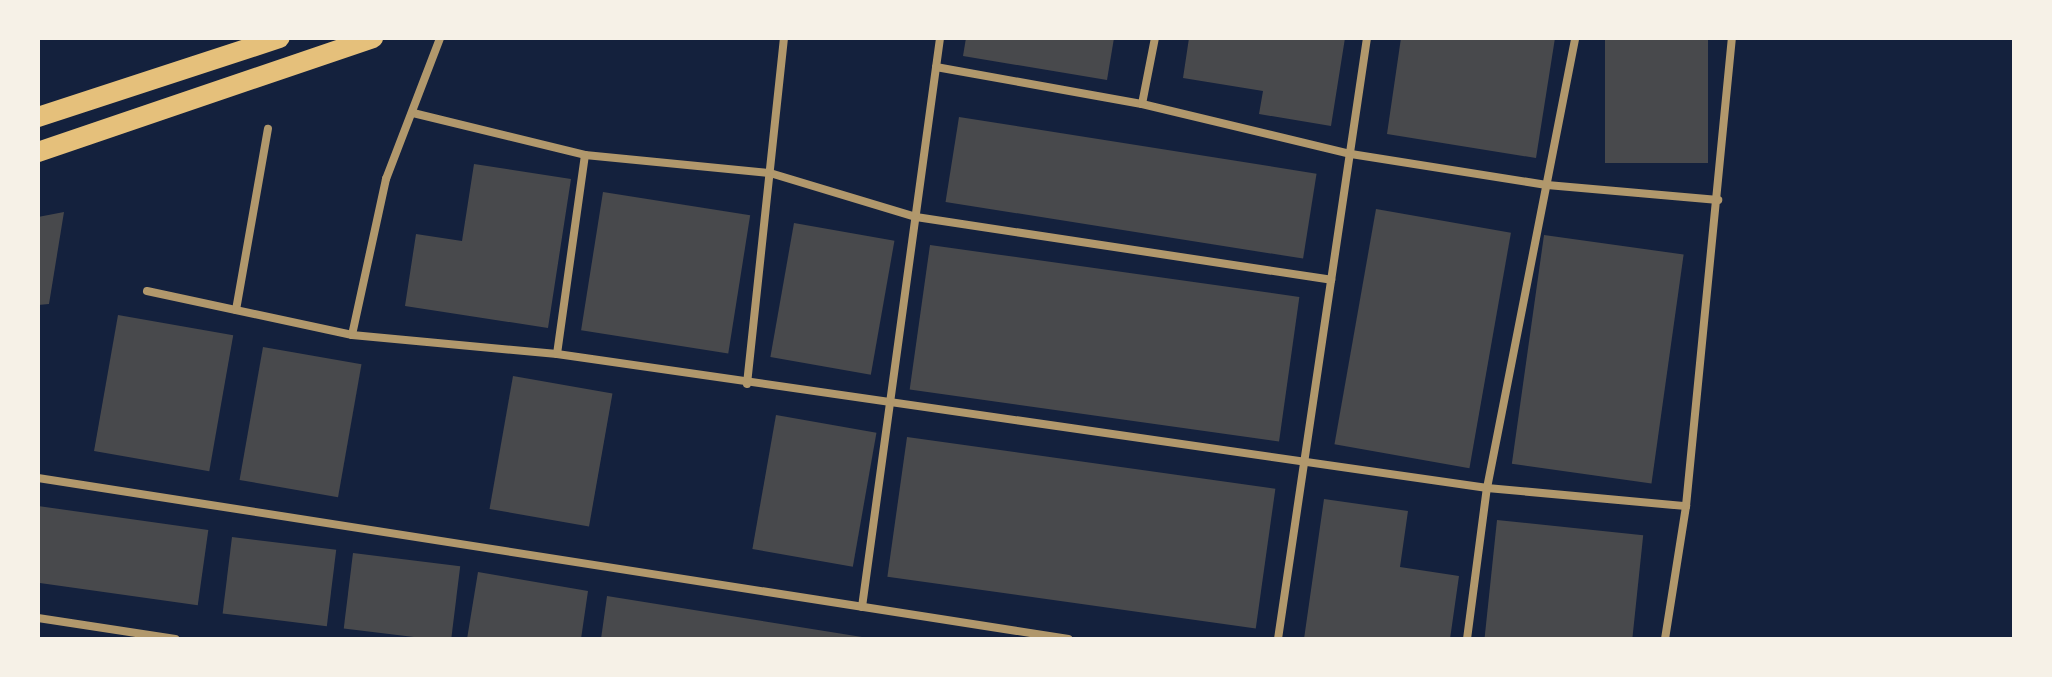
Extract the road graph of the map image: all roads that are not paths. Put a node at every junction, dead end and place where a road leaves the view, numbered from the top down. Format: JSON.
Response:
{"nodes":[{"id":1,"x":279,"y":38,"type":"edge"},
{"id":2,"x":373,"y":38,"type":"edge"},
{"id":3,"x":440,"y":38,"type":"edge"},
{"id":4,"x":784,"y":38,"type":"edge"},
{"id":5,"x":940,"y":38,"type":"edge"},
{"id":6,"x":1155,"y":38,"type":"edge"},
{"id":7,"x":1367,"y":38,"type":"edge"},
{"id":8,"x":1575,"y":38,"type":"edge"},
{"id":9,"x":1732,"y":38,"type":"edge"},
{"id":10,"x":936,"y":67,"type":"junction"},
{"id":11,"x":1142,"y":104,"type":"junction"},
{"id":12,"x":413,"y":113,"type":"junction"},
{"id":13,"x":38,"y":117,"type":"edge"},
{"id":14,"x":268,"y":129,"type":"dead end"},
{"id":15,"x":38,"y":152,"type":"edge"},
{"id":16,"x":1351,"y":154,"type":"junction"},
{"id":17,"x":585,"y":155,"type":"junction"},
{"id":18,"x":770,"y":173,"type":"junction"},
{"id":19,"x":1547,"y":185,"type":"junction"},
{"id":20,"x":1718,"y":200,"type":"junction"},
{"id":21,"x":916,"y":217,"type":"junction"},
{"id":22,"x":1331,"y":280,"type":"junction"},
{"id":23,"x":147,"y":291,"type":"dead end"},
{"id":24,"x":236,"y":310,"type":"junction"},
{"id":25,"x":352,"y":335,"type":"junction"},
{"id":26,"x":557,"y":354,"type":"junction"},
{"id":27,"x":747,"y":384,"type":"junction"},
{"id":28,"x":889,"y":403,"type":"junction"},
{"id":29,"x":1308,"y":463,"type":"junction"},
{"id":30,"x":38,"y":478,"type":"edge"},
{"id":31,"x":1487,"y":488,"type":"junction"},
{"id":32,"x":1686,"y":506,"type":"junction"},
{"id":33,"x":862,"y":607,"type":"junction"},
{"id":34,"x":38,"y":618,"type":"edge"},
{"id":35,"x":175,"y":639,"type":"edge"},
{"id":36,"x":1069,"y":639,"type":"edge"},
{"id":37,"x":1278,"y":639,"type":"edge"},
{"id":38,"x":1467,"y":639,"type":"edge"},
{"id":39,"x":1665,"y":639,"type":"edge"}],
"edges":[{"from":1,"to":13,"type":"main road"},
{"from":2,"to":15,"type":"main road"},
{"from":3,"to":12,"type":"street"},
{"from":4,"to":18,"type":"street"},
{"from":5,"to":10,"type":"street"},
{"from":6,"to":11,"type":"street"},
{"from":7,"to":16,"type":"street"},
{"from":8,"to":19,"type":"street"},
{"from":9,"to":20,"type":"street"},
{"from":10,"to":11,"type":"street"},
{"from":10,"to":21,"type":"street"},
{"from":11,"to":16,"type":"street"},
{"from":12,"to":17,"type":"street"},
{"from":12,"to":25,"type":"street"},
{"from":14,"to":24,"type":"street"},
{"from":16,"to":19,"type":"street"},
{"from":16,"to":22,"type":"street"},
{"from":17,"to":18,"type":"street"},
{"from":17,"to":26,"type":"street"},
{"from":18,"to":21,"type":"street"},
{"from":18,"to":27,"type":"street"},
{"from":19,"to":20,"type":"street"},
{"from":19,"to":31,"type":"street"},
{"from":20,"to":32,"type":"street"},
{"from":21,"to":22,"type":"street"},
{"from":21,"to":28,"type":"street"},
{"from":22,"to":29,"type":"street"},
{"from":23,"to":24,"type":"street"},
{"from":24,"to":25,"type":"street"},
{"from":25,"to":26,"type":"street"},
{"from":26,"to":27,"type":"street"},
{"from":27,"to":28,"type":"street"},
{"from":28,"to":29,"type":"street"},
{"from":28,"to":33,"type":"street"},
{"from":29,"to":31,"type":"street"},
{"from":29,"to":37,"type":"street"},
{"from":30,"to":33,"type":"street"},
{"from":31,"to":32,"type":"street"},
{"from":31,"to":38,"type":"street"},
{"from":32,"to":39,"type":"street"},
{"from":33,"to":36,"type":"street"},
{"from":34,"to":35,"type":"street"}]}
